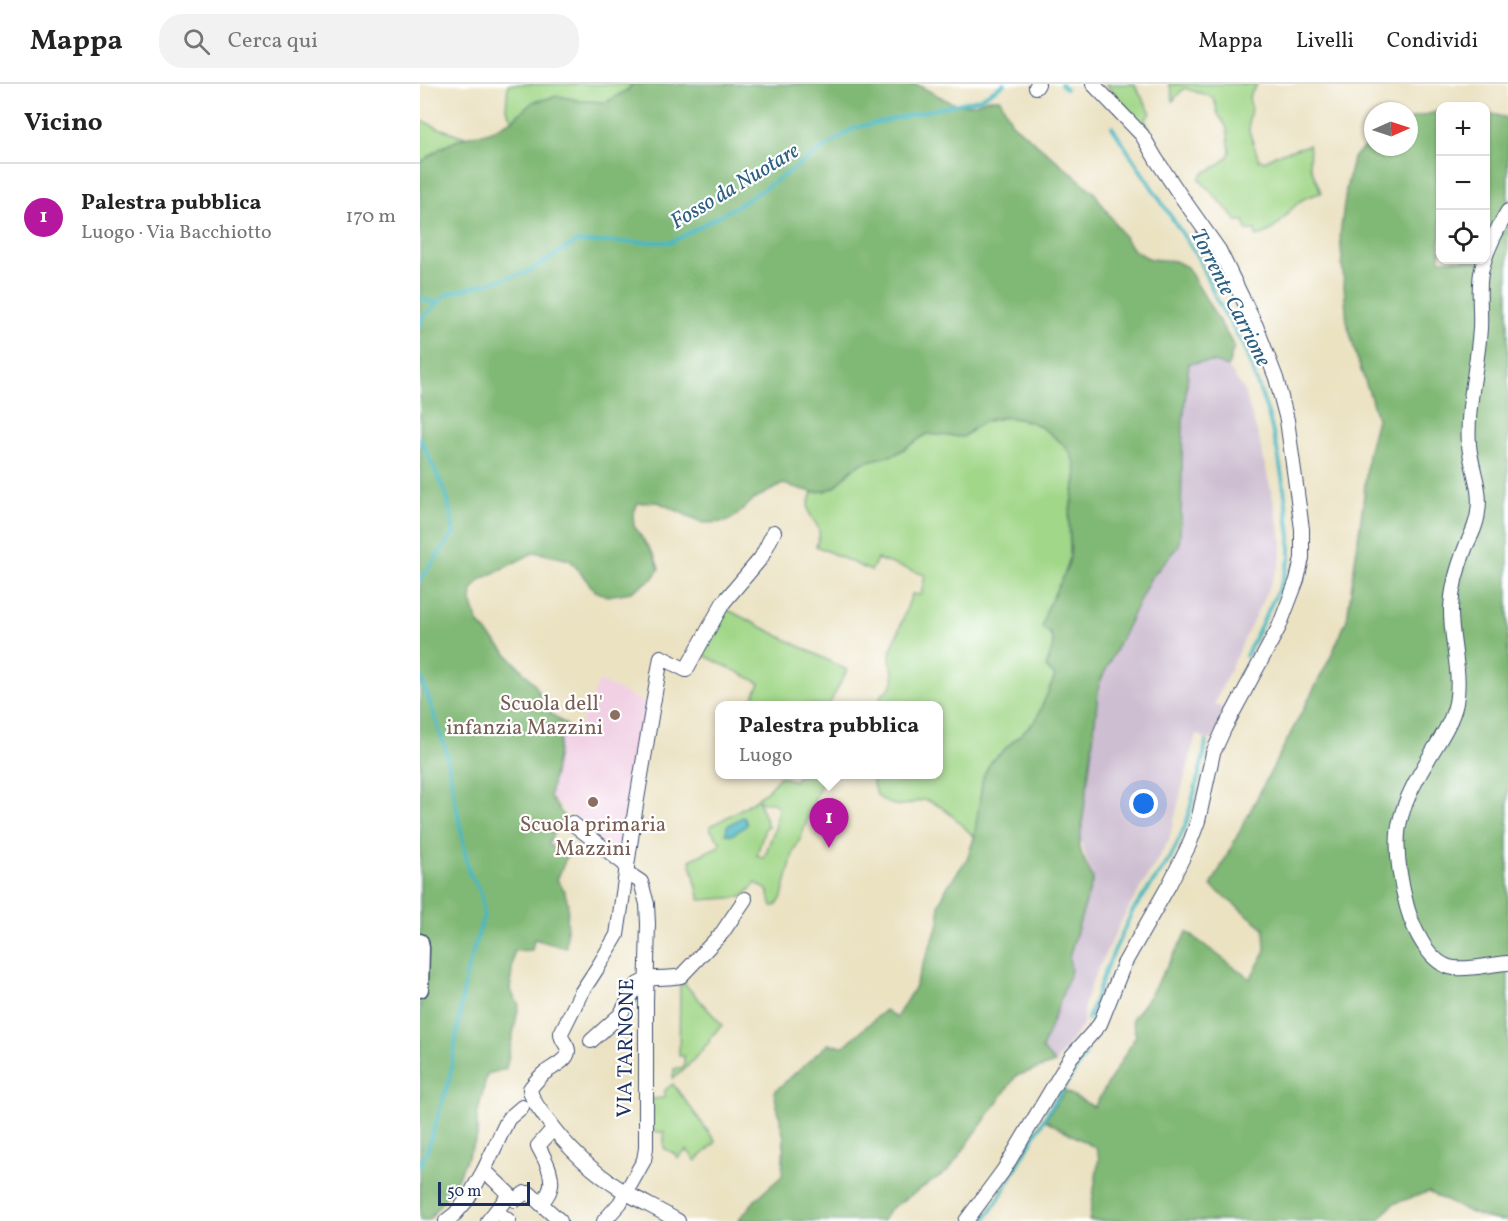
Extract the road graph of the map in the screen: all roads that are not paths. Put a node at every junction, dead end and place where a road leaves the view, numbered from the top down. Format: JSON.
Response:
{"nodes":[{"id":1,"x":1093,"y":84,"type":"edge"},
{"id":2,"x":1508,"y":211,"type":"edge"},
{"id":3,"x":774,"y":532,"type":"dead end"},
{"id":4,"x":572,"y":823,"type":"dead end"},
{"id":5,"x":626,"y":870,"type":"junction"},
{"id":6,"x":745,"y":899,"type":"dead end"},
{"id":7,"x":420,"y":942,"type":"edge"},
{"id":8,"x":1508,"y":963,"type":"edge"},
{"id":9,"x":646,"y":980,"type":"junction"},
{"id":10,"x":420,"y":988,"type":"edge"},
{"id":11,"x":591,"y":1041,"type":"dead end"},
{"id":12,"x":522,"y":1107,"type":"dead end"},
{"id":13,"x":553,"y":1129,"type":"junction"},
{"id":14,"x":484,"y":1170,"type":"junction"},
{"id":15,"x":625,"y":1192,"type":"junction"},
{"id":16,"x":525,"y":1198,"type":"junction"},
{"id":17,"x":655,"y":1207,"type":"junction"},
{"id":18,"x":492,"y":1216,"type":"edge"},
{"id":19,"x":446,"y":1221,"type":"edge"},
{"id":20,"x":509,"y":1221,"type":"edge"},
{"id":21,"x":560,"y":1221,"type":"edge"},
{"id":22,"x":604,"y":1221,"type":"edge"},
{"id":23,"x":649,"y":1221,"type":"edge"},
{"id":24,"x":678,"y":1221,"type":"edge"},
{"id":25,"x":966,"y":1221,"type":"edge"}],
"edges":[{"from":1,"to":25,"type":"street"},
{"from":2,"to":8,"type":"street"},
{"from":3,"to":5,"type":"street"},
{"from":4,"to":5,"type":"street","name":"VIA TARNONE"},
{"from":5,"to":9,"type":"street","name":"VIA TARNONE"},
{"from":5,"to":13,"type":"street"},
{"from":6,"to":9,"type":"street"},
{"from":7,"to":10,"type":"street"},
{"from":9,"to":11,"type":"street"},
{"from":9,"to":15,"type":"street","name":"VIA TARNONE"},
{"from":12,"to":14,"type":"street"},
{"from":13,"to":15,"type":"street"},
{"from":13,"to":16,"type":"street"},
{"from":14,"to":16,"type":"street"},
{"from":14,"to":19,"type":"street"},
{"from":15,"to":17,"type":"street"},
{"from":15,"to":22,"type":"street","name":"VIA TARNONE"},
{"from":16,"to":18,"type":"street"},
{"from":16,"to":21,"type":"street"},
{"from":17,"to":23,"type":"street"},
{"from":17,"to":24,"type":"street"},
{"from":18,"to":20,"type":"street"}]}
